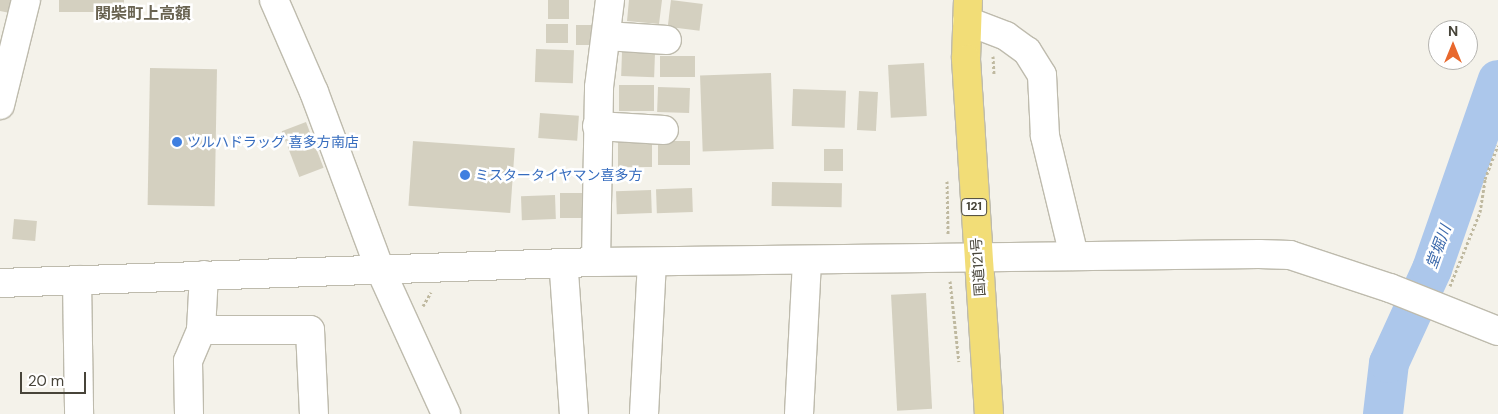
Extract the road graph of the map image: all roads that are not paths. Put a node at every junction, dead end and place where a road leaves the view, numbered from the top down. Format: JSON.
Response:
{"nodes":[{"id":1,"x":26,"y":0,"type":"edge"},
{"id":2,"x":274,"y":0,"type":"edge"},
{"id":3,"x":610,"y":0,"type":"edge"},
{"id":4,"x":967,"y":11,"type":"edge"},
{"id":5,"x":606,"y":36,"type":"junction"},
{"id":6,"x":667,"y":40,"type":"dead end"},
{"id":7,"x":0,"y":105,"type":"edge"},
{"id":8,"x":597,"y":126,"type":"junction"},
{"id":9,"x":664,"y":130,"type":"dead end"},
{"id":10,"x":1074,"y":256,"type":"junction"},
{"id":11,"x":977,"y":258,"type":"junction"},
{"id":12,"x":806,"y":260,"type":"junction"},
{"id":13,"x":596,"y":262,"type":"junction"},
{"id":14,"x":652,"y":262,"type":"junction"},
{"id":15,"x":380,"y":269,"type":"junction"},
{"id":16,"x":564,"y":272,"type":"dead end"},
{"id":17,"x":204,"y":275,"type":"junction"},
{"id":18,"x":77,"y":280,"type":"junction"},
{"id":19,"x":0,"y":283,"type":"edge"},
{"id":20,"x":201,"y":330,"type":"junction"},
{"id":21,"x":1498,"y":331,"type":"edge"},
{"id":22,"x":79,"y":414,"type":"edge"},
{"id":23,"x":189,"y":414,"type":"edge"},
{"id":24,"x":314,"y":414,"type":"edge"},
{"id":25,"x":446,"y":414,"type":"edge"},
{"id":26,"x":574,"y":414,"type":"edge"},
{"id":27,"x":644,"y":414,"type":"edge"},
{"id":28,"x":799,"y":414,"type":"edge"},
{"id":29,"x":989,"y":414,"type":"edge"}],
"edges":[{"from":1,"to":7,"type":"street"},
{"from":2,"to":15,"type":"street"},
{"from":3,"to":5,"type":"street"},
{"from":4,"to":10,"type":"street"},
{"from":4,"to":11,"type":"highway","name":"国道121号","number":"121"},
{"from":5,"to":6,"type":"street"},
{"from":5,"to":8,"type":"street"},
{"from":8,"to":9,"type":"street"},
{"from":8,"to":13,"type":"street"},
{"from":10,"to":11,"type":"street"},
{"from":10,"to":21,"type":"street"},
{"from":11,"to":12,"type":"street"},
{"from":11,"to":29,"type":"highway","name":"国道121号","number":"121"},
{"from":12,"to":14,"type":"street"},
{"from":12,"to":28,"type":"street"},
{"from":13,"to":14,"type":"street"},
{"from":13,"to":15,"type":"street"},
{"from":14,"to":27,"type":"street"},
{"from":15,"to":17,"type":"street"},
{"from":15,"to":25,"type":"street"},
{"from":16,"to":26,"type":"street"},
{"from":17,"to":18,"type":"street"},
{"from":17,"to":20,"type":"street"},
{"from":18,"to":19,"type":"street"},
{"from":18,"to":22,"type":"street"},
{"from":20,"to":23,"type":"street"},
{"from":20,"to":24,"type":"street"}]}
